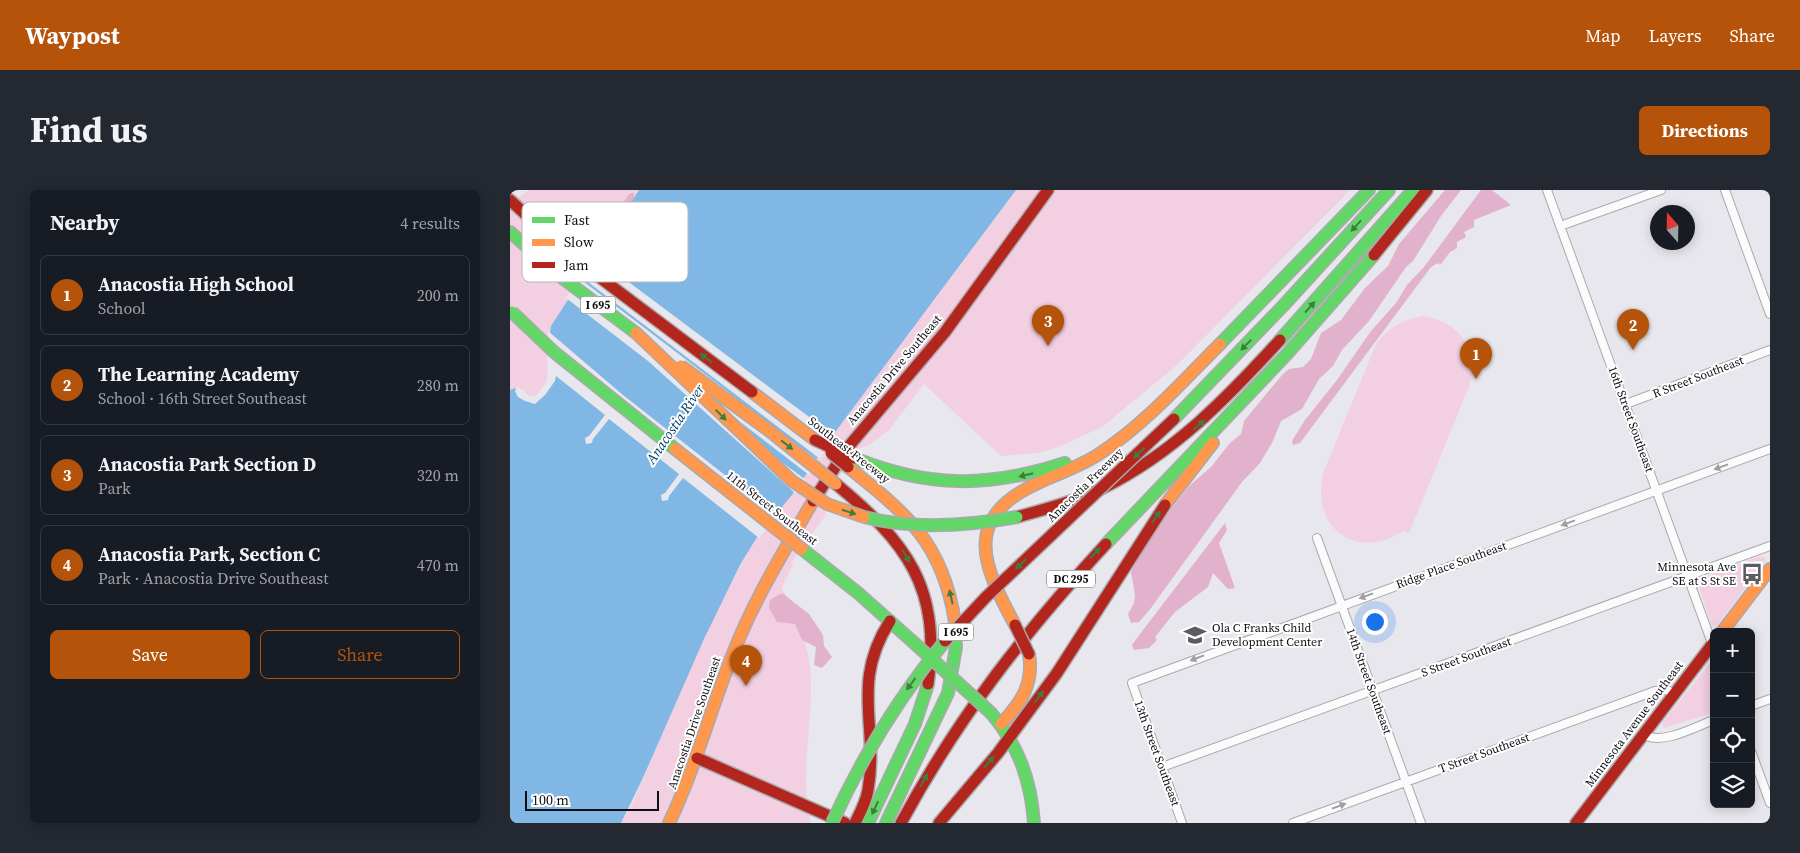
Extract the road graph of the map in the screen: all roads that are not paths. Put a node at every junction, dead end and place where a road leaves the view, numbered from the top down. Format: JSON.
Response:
{"nodes":[{"id":1,"x":1048,"y":190,"type":"edge"},
{"id":2,"x":1369,"y":190,"type":"edge"},
{"id":3,"x":1389,"y":190,"type":"edge"},
{"id":4,"x":1413,"y":190,"type":"edge"},
{"id":5,"x":1427,"y":190,"type":"edge"},
{"id":6,"x":1547,"y":190,"type":"edge"},
{"id":7,"x":1660,"y":190,"type":"edge"},
{"id":8,"x":1725,"y":190,"type":"edge"},
{"id":9,"x":510,"y":194,"type":"edge"},
{"id":10,"x":514,"y":204,"type":"edge"},
{"id":11,"x":1560,"y":226,"type":"junction"},
{"id":12,"x":510,"y":232,"type":"edge"},
{"id":13,"x":522,"y":243,"type":"edge"},
{"id":14,"x":568,"y":282,"type":"edge"},
{"id":15,"x":605,"y":282,"type":"edge"},
{"id":16,"x":511,"y":311,"type":"edge"},
{"id":17,"x":1770,"y":314,"type":"edge"},
{"id":18,"x":636,"y":333,"type":"junction"},
{"id":19,"x":1770,"y":350,"type":"edge"},
{"id":20,"x":1277,"y":363,"type":"junction"},
{"id":21,"x":1626,"y":404,"type":"junction"},
{"id":22,"x":1146,"y":414,"type":"junction"},
{"id":23,"x":1770,"y":449,"type":"edge"},
{"id":24,"x":851,"y":463,"type":"junction"},
{"id":25,"x":1657,"y":490,"type":"junction"},
{"id":26,"x":1317,"y":538,"type":"dead end"},
{"id":27,"x":1770,"y":546,"type":"edge"},
{"id":28,"x":1770,"y":569,"type":"edge"},
{"id":29,"x":1688,"y":576,"type":"junction"},
{"id":30,"x":1342,"y":605,"type":"junction"},
{"id":31,"x":890,"y":621,"type":"junction"},
{"id":32,"x":1725,"y":628,"type":"edge"},
{"id":33,"x":1710,"y":636,"type":"edge"},
{"id":34,"x":1710,"y":648,"type":"edge"},
{"id":35,"x":1132,"y":683,"type":"joint"},
{"id":36,"x":1373,"y":692,"type":"junction"},
{"id":37,"x":1675,"y":694,"type":"junction"},
{"id":38,"x":1770,"y":699,"type":"edge"},
{"id":39,"x":1755,"y":705,"type":"edge"},
{"id":40,"x":1710,"y":721,"type":"edge"},
{"id":41,"x":1001,"y":724,"type":"junction"},
{"id":42,"x":1010,"y":736,"type":"junction"},
{"id":43,"x":1644,"y":736,"type":"junction"},
{"id":44,"x":697,"y":758,"type":"junction"},
{"id":45,"x":1755,"y":762,"type":"edge"},
{"id":46,"x":1162,"y":767,"type":"junction"},
{"id":47,"x":1406,"y":781,"type":"junction"},
{"id":48,"x":1770,"y":803,"type":"edge"},
{"id":49,"x":669,"y":823,"type":"edge"},
{"id":50,"x":832,"y":823,"type":"edge"},
{"id":51,"x":845,"y":823,"type":"edge"},
{"id":52,"x":855,"y":823,"type":"edge"},
{"id":53,"x":868,"y":823,"type":"edge"},
{"id":54,"x":886,"y":823,"type":"edge"},
{"id":55,"x":901,"y":823,"type":"edge"},
{"id":56,"x":940,"y":823,"type":"edge"},
{"id":57,"x":1034,"y":823,"type":"edge"},
{"id":58,"x":1182,"y":823,"type":"edge"},
{"id":59,"x":1293,"y":823,"type":"edge"},
{"id":60,"x":1421,"y":823,"type":"edge"},
{"id":61,"x":1576,"y":823,"type":"edge"}],
"edges":[{"from":1,"to":44,"type":"main road","name":"Anacostia Drive Southeast"},
{"from":2,"to":22,"type":"main road"},
{"from":3,"to":50,"type":"main road","name":"Anacostia Freeway","one_way":true,"bridge":true},
{"from":18,"to":4,"type":"main road","one_way":true,"bridge":true},
{"from":5,"to":20,"type":"main road","number":"DC 295"},
{"from":6,"to":11,"type":"street","name":"16th Street Southeast"},
{"from":7,"to":11,"type":"street"},
{"from":8,"to":17,"type":"street"},
{"from":9,"to":10,"type":"main road"},
{"from":11,"to":21,"type":"street","name":"16th Street Southeast"},
{"from":12,"to":13,"type":"main road","number":"I 695"},
{"from":14,"to":18,"type":"main road","number":"I 695"},
{"from":24,"to":15,"type":"main road","name":"Southeast Freeway","number":"I 695","one_way":true,"bridge":true},
{"from":16,"to":31,"type":"main road","name":"11th Street Southeast","bridge":true},
{"from":18,"to":53,"type":"main road","number":"I 695","one_way":true,"bridge":true},
{"from":19,"to":21,"type":"street","name":"R Street Southeast"},
{"from":42,"to":20,"type":"main road","one_way":true},
{"from":55,"to":20,"type":"main road","number":"DC 295","one_way":true},
{"from":21,"to":25,"type":"street","name":"16th Street Southeast"},
{"from":22,"to":24,"type":"main road","one_way":true},
{"from":22,"to":41,"type":"main road","bridge":true},
{"from":23,"to":25,"type":"street","name":"Ridge Place Southeast","one_way":true},
{"from":54,"to":24,"type":"main road","name":"Southeast Freeway","number":"I 695","one_way":true},
{"from":25,"to":29,"type":"street","name":"16th Street Southeast"},
{"from":25,"to":30,"type":"street","name":"Ridge Place Southeast","one_way":true},
{"from":26,"to":30,"type":"street","name":"14th Street Southeast"},
{"from":27,"to":29,"type":"street","name":"S Street Southeast"},
{"from":28,"to":32,"type":"main road"},
{"from":29,"to":33,"type":"street","name":"16th Street Southeast"},
{"from":29,"to":36,"type":"street","name":"S Street Southeast"},
{"from":30,"to":35,"type":"street","name":"Ridge Place Southeast","one_way":true},
{"from":30,"to":36,"type":"street","name":"14th Street Southeast"},
{"from":31,"to":41,"type":"main road","name":"11th Street Southeast","bridge":true},
{"from":31,"to":52,"type":"main road"},
{"from":34,"to":37,"type":"main road","name":"Minnesota Avenue Southeast"},
{"from":35,"to":46,"type":"street","name":"13th Street Southeast"},
{"from":36,"to":46,"type":"street","name":"S Street Southeast"},
{"from":36,"to":47,"type":"street","name":"14th Street Southeast"},
{"from":37,"to":43,"type":"main road","name":"Minnesota Avenue Southeast"},
{"from":37,"to":47,"type":"street","name":"T Street Southeast"},
{"from":38,"to":39,"type":"street"},
{"from":40,"to":43,"type":"street"},
{"from":41,"to":42,"type":"main road","name":"11th Street Southeast"},
{"from":56,"to":42,"type":"main road","one_way":true},
{"from":42,"to":57,"type":"main road","name":"11th Street Southeast"},
{"from":43,"to":61,"type":"main road","name":"Minnesota Avenue Southeast"},
{"from":44,"to":49,"type":"main road","name":"Anacostia Drive Southeast"},
{"from":44,"to":51,"type":"main road"},
{"from":45,"to":48,"type":"street"},
{"from":46,"to":58,"type":"street","name":"13th Street Southeast"},
{"from":59,"to":47,"type":"street","name":"T Street Southeast","one_way":true},
{"from":47,"to":60,"type":"street","name":"14th Street Southeast"}]}
